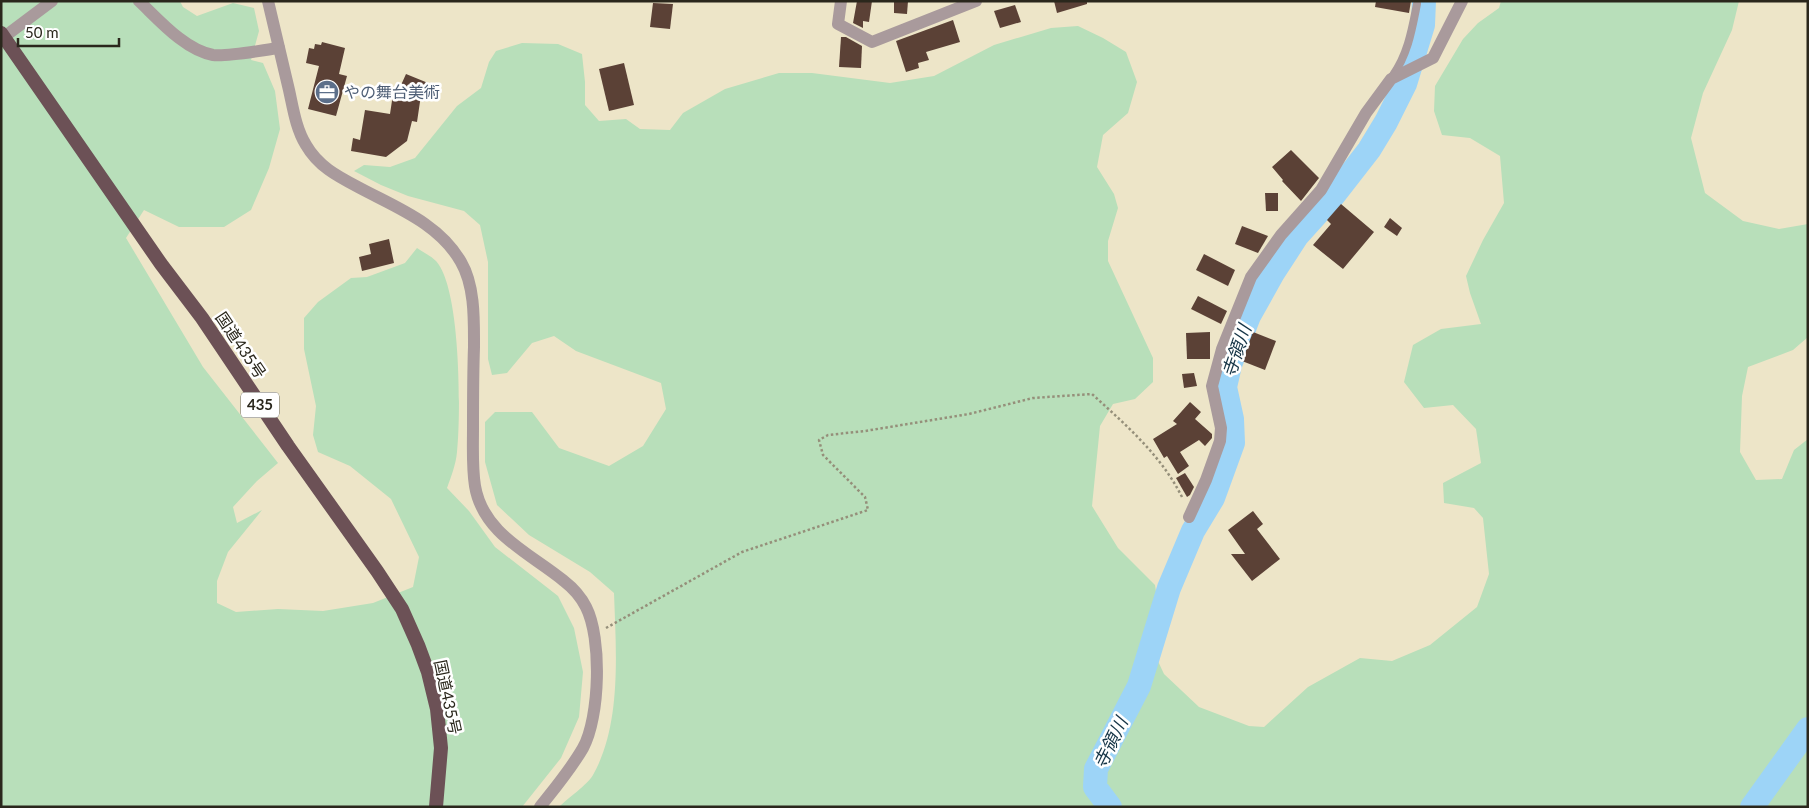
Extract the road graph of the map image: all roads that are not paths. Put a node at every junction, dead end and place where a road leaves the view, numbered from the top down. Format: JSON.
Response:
{"nodes":[{"id":1,"x":52,"y":1,"type":"edge"},
{"id":2,"x":139,"y":1,"type":"edge"},
{"id":3,"x":268,"y":1,"type":"edge"},
{"id":4,"x":841,"y":1,"type":"edge"},
{"id":5,"x":976,"y":1,"type":"edge"},
{"id":6,"x":1462,"y":1,"type":"edge"},
{"id":7,"x":1417,"y":4,"type":"dead end"},
{"id":8,"x":2,"y":35,"type":"edge"},
{"id":9,"x":278,"y":48,"type":"junction"},
{"id":10,"x":1394,"y":78,"type":"junction"},
{"id":11,"x":1191,"y":513,"type":"road end"},
{"id":12,"x":436,"y":807,"type":"edge"},
{"id":13,"x":540,"y":807,"type":"edge"}],
"edges":[{"from":1,"to":8,"type":"street"},
{"from":2,"to":9,"type":"street"},
{"from":3,"to":9,"type":"street"},
{"from":4,"to":5,"type":"street"},
{"from":6,"to":10,"type":"street"},
{"from":7,"to":10,"type":"lane"},
{"from":8,"to":12,"type":"highway","name":"国道435号","number":"435"},
{"from":9,"to":13,"type":"street"},
{"from":10,"to":11,"type":"street"}]}
